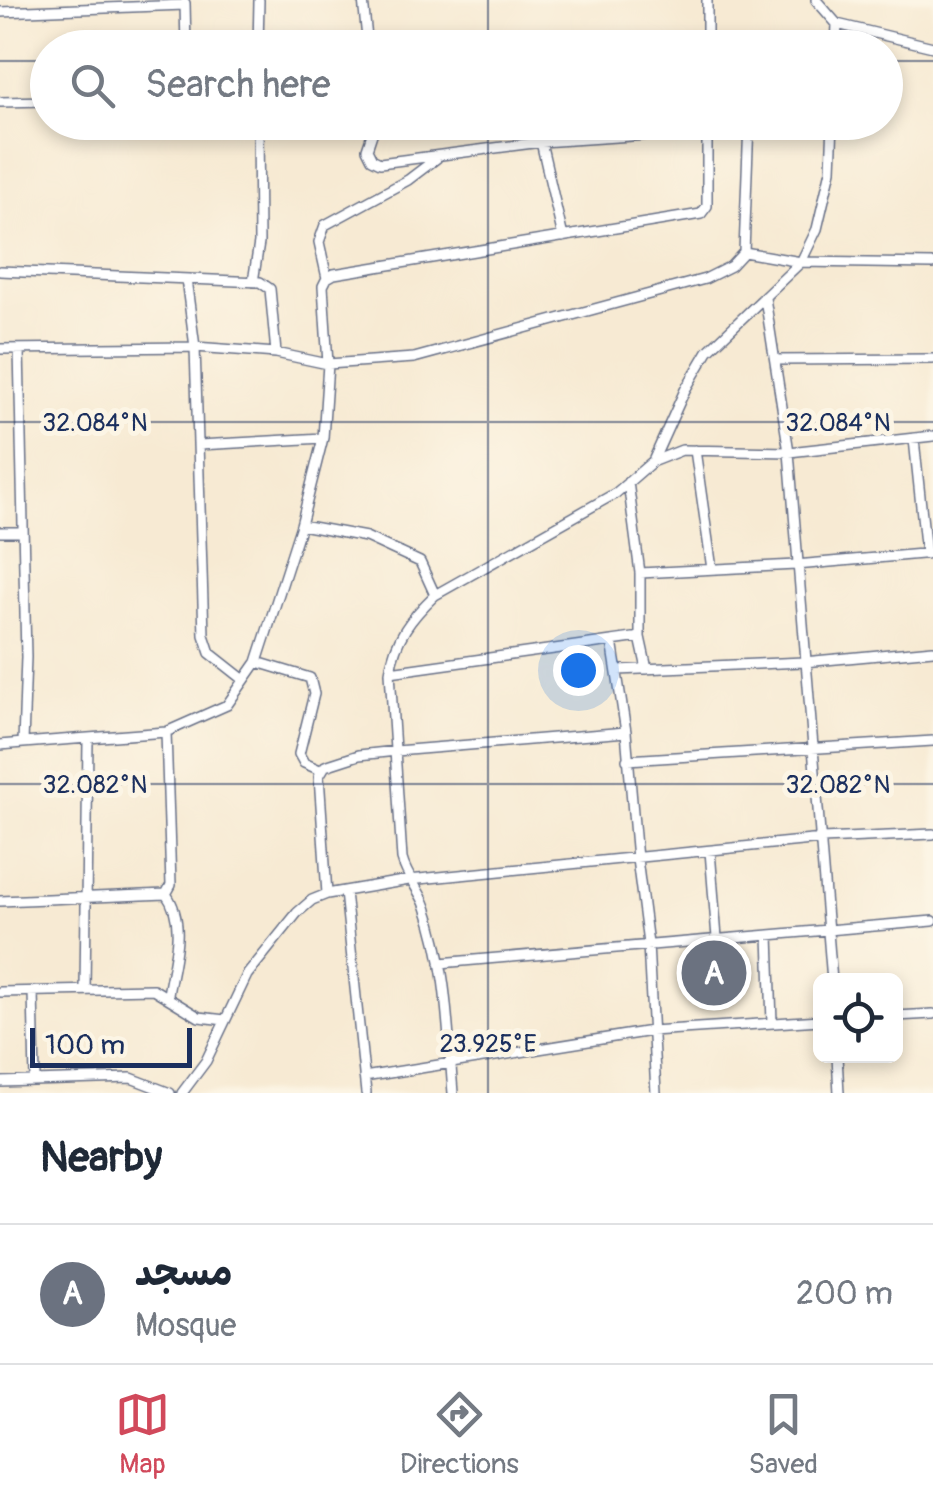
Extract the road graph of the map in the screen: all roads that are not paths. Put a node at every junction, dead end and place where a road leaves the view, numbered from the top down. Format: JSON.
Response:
{"nodes":[{"id":1,"x":259,"y":0,"type":"edge"},
{"id":2,"x":364,"y":0,"type":"edge"},
{"id":3,"x":707,"y":0,"type":"edge"},
{"id":4,"x":816,"y":0,"type":"edge"},
{"id":5,"x":185,"y":3,"type":"edge"},
{"id":6,"x":86,"y":4,"type":"edge"},
{"id":7,"x":0,"y":12,"type":"edge"},
{"id":8,"x":837,"y":24,"type":"junction"},
{"id":9,"x":186,"y":30,"type":"edge"},
{"id":10,"x":258,"y":30,"type":"edge"},
{"id":11,"x":366,"y":30,"type":"edge"},
{"id":12,"x":707,"y":30,"type":"edge"},
{"id":13,"x":837,"y":30,"type":"edge"},
{"id":14,"x":862,"y":30,"type":"edge"},
{"id":15,"x":903,"y":40,"type":"edge"},
{"id":16,"x":933,"y":47,"type":"edge"},
{"id":17,"x":30,"y":101,"type":"edge"},
{"id":18,"x":0,"y":102,"type":"edge"},
{"id":19,"x":258,"y":140,"type":"edge"},
{"id":20,"x":370,"y":140,"type":"edge"},
{"id":21,"x":564,"y":140,"type":"edge"},
{"id":22,"x":707,"y":140,"type":"edge"},
{"id":23,"x":748,"y":140,"type":"edge"},
{"id":24,"x":833,"y":140,"type":"edge"},
{"id":25,"x":542,"y":142,"type":"junction"},
{"id":26,"x":439,"y":157,"type":"junction"},
{"id":27,"x":563,"y":237,"type":"junction"},
{"id":28,"x":744,"y":252,"type":"junction"},
{"id":29,"x":801,"y":262,"type":"junction"},
{"id":30,"x":933,"y":264,"type":"edge"},
{"id":31,"x":0,"y":271,"type":"edge"},
{"id":32,"x":327,"y":278,"type":"junction"},
{"id":33,"x":186,"y":279,"type":"junction"},
{"id":34,"x":253,"y":282,"type":"junction"},
{"id":35,"x":765,"y":298,"type":"junction"},
{"id":36,"x":194,"y":347,"type":"junction"},
{"id":37,"x":0,"y":349,"type":"edge"},
{"id":38,"x":19,"y":349,"type":"junction"},
{"id":39,"x":276,"y":353,"type":"junction"},
{"id":40,"x":933,"y":359,"type":"edge"},
{"id":41,"x":776,"y":360,"type":"junction"},
{"id":42,"x":328,"y":364,"type":"junction"},
{"id":43,"x":933,"y":436,"type":"edge"},
{"id":44,"x":323,"y":438,"type":"junction"},
{"id":45,"x":914,"y":439,"type":"junction"},
{"id":46,"x":199,"y":445,"type":"junction"},
{"id":47,"x":696,"y":450,"type":"junction"},
{"id":48,"x":789,"y":452,"type":"junction"},
{"id":49,"x":653,"y":461,"type":"junction"},
{"id":50,"x":628,"y":482,"type":"junction"},
{"id":51,"x":301,"y":525,"type":"junction"},
{"id":52,"x":0,"y":532,"type":"edge"},
{"id":53,"x":22,"y":532,"type":"junction"},
{"id":54,"x":929,"y":553,"type":"edge"},
{"id":55,"x":796,"y":565,"type":"junction"},
{"id":56,"x":712,"y":570,"type":"junction"},
{"id":57,"x":640,"y":573,"type":"junction"},
{"id":58,"x":435,"y":595,"type":"junction"},
{"id":59,"x":640,"y":637,"type":"junction"},
{"id":60,"x":612,"y":640,"type":"junction"},
{"id":61,"x":933,"y":650,"type":"edge"},
{"id":62,"x":257,"y":662,"type":"junction"},
{"id":63,"x":804,"y":662,"type":"junction"},
{"id":64,"x":648,"y":669,"type":"junction"},
{"id":65,"x":618,"y":670,"type":"junction"},
{"id":66,"x":390,"y":672,"type":"junction"},
{"id":67,"x":243,"y":679,"type":"junction"},
{"id":68,"x":166,"y":732,"type":"junction"},
{"id":69,"x":626,"y":732,"type":"junction"},
{"id":70,"x":88,"y":739,"type":"junction"},
{"id":71,"x":933,"y":741,"type":"edge"},
{"id":72,"x":23,"y":743,"type":"junction"},
{"id":73,"x":0,"y":747,"type":"edge"},
{"id":74,"x":813,"y":749,"type":"junction"},
{"id":75,"x":396,"y":750,"type":"junction"},
{"id":76,"x":627,"y":760,"type":"junction"},
{"id":77,"x":320,"y":770,"type":"junction"},
{"id":78,"x":933,"y":834,"type":"edge"},
{"id":79,"x":822,"y":839,"type":"junction"},
{"id":80,"x":710,"y":851,"type":"junction"},
{"id":81,"x":637,"y":859,"type":"junction"},
{"id":82,"x":409,"y":880,"type":"junction"},
{"id":83,"x":345,"y":892,"type":"junction"},
{"id":84,"x":166,"y":894,"type":"junction"},
{"id":85,"x":326,"y":894,"type":"junction"},
{"id":86,"x":84,"y":898,"type":"junction"},
{"id":87,"x":0,"y":901,"type":"edge"},
{"id":88,"x":933,"y":921,"type":"edge"},
{"id":89,"x":829,"y":928,"type":"junction"},
{"id":90,"x":769,"y":935,"type":"junction"},
{"id":91,"x":717,"y":938,"type":"junction"},
{"id":92,"x":648,"y":944,"type":"junction"},
{"id":93,"x":440,"y":962,"type":"junction"},
{"id":94,"x":832,"y":973,"type":"edge"},
{"id":95,"x":85,"y":990,"type":"junction"},
{"id":96,"x":34,"y":991,"type":"junction"},
{"id":97,"x":0,"y":992,"type":"edge"},
{"id":98,"x":168,"y":995,"type":"junction"},
{"id":99,"x":933,"y":1014,"type":"edge"},
{"id":100,"x":903,"y":1016,"type":"edge"},
{"id":101,"x":225,"y":1020,"type":"junction"},
{"id":102,"x":813,"y":1020,"type":"edge"},
{"id":103,"x":772,"y":1022,"type":"junction"},
{"id":104,"x":651,"y":1031,"type":"junction"},
{"id":105,"x":452,"y":1062,"type":"junction"},
{"id":106,"x":837,"y":1063,"type":"edge"},
{"id":107,"x":364,"y":1077,"type":"junction"},
{"id":108,"x":34,"y":1079,"type":"junction"},
{"id":109,"x":0,"y":1082,"type":"edge"},
{"id":110,"x":170,"y":1093,"type":"edge"},
{"id":111,"x":182,"y":1093,"type":"edge"},
{"id":112,"x":366,"y":1093,"type":"edge"},
{"id":113,"x":453,"y":1093,"type":"edge"},
{"id":114,"x":656,"y":1093,"type":"edge"},
{"id":115,"x":839,"y":1093,"type":"edge"}],
"edges":[{"from":1,"to":10,"type":"street"},
{"from":2,"to":11,"type":"street"},
{"from":3,"to":12,"type":"street"},
{"from":4,"to":8,"type":"street"},
{"from":5,"to":6,"type":"street"},
{"from":5,"to":9,"type":"street"},
{"from":6,"to":7,"type":"street"},
{"from":8,"to":13,"type":"street"},
{"from":8,"to":14,"type":"street"},
{"from":15,"to":16,"type":"street"},
{"from":17,"to":18,"type":"street"},
{"from":19,"to":34,"type":"street"},
{"from":20,"to":26,"type":"street"},
{"from":21,"to":25,"type":"street"},
{"from":22,"to":27,"type":"street"},
{"from":23,"to":28,"type":"street"},
{"from":24,"to":29,"type":"street"},
{"from":25,"to":26,"type":"street"},
{"from":25,"to":27,"type":"street"},
{"from":26,"to":32,"type":"street"},
{"from":27,"to":32,"type":"street"},
{"from":28,"to":29,"type":"street"},
{"from":28,"to":42,"type":"street"},
{"from":29,"to":30,"type":"street"},
{"from":29,"to":35,"type":"street"},
{"from":31,"to":33,"type":"street"},
{"from":32,"to":42,"type":"street"},
{"from":33,"to":34,"type":"street"},
{"from":33,"to":36,"type":"street"},
{"from":34,"to":39,"type":"street"},
{"from":35,"to":41,"type":"street"},
{"from":35,"to":49,"type":"street"},
{"from":36,"to":38,"type":"street"},
{"from":36,"to":39,"type":"street"},
{"from":36,"to":46,"type":"street"},
{"from":37,"to":38,"type":"street"},
{"from":38,"to":53,"type":"street"},
{"from":39,"to":42,"type":"street"},
{"from":40,"to":41,"type":"street"},
{"from":41,"to":48,"type":"street"},
{"from":42,"to":44,"type":"street"},
{"from":43,"to":45,"type":"street"},
{"from":44,"to":46,"type":"street"},
{"from":44,"to":51,"type":"street"},
{"from":45,"to":48,"type":"street"},
{"from":45,"to":54,"type":"street"},
{"from":46,"to":67,"type":"street"},
{"from":47,"to":48,"type":"street"},
{"from":47,"to":49,"type":"street"},
{"from":47,"to":56,"type":"street"},
{"from":48,"to":55,"type":"street"},
{"from":49,"to":50,"type":"street"},
{"from":50,"to":57,"type":"street"},
{"from":50,"to":58,"type":"street"},
{"from":51,"to":58,"type":"street"},
{"from":51,"to":62,"type":"street"},
{"from":52,"to":53,"type":"street"},
{"from":53,"to":72,"type":"street"},
{"from":54,"to":55,"type":"street"},
{"from":55,"to":56,"type":"street"},
{"from":55,"to":63,"type":"street"},
{"from":56,"to":57,"type":"street"},
{"from":57,"to":59,"type":"street"},
{"from":58,"to":66,"type":"street"},
{"from":59,"to":60,"type":"street"},
{"from":59,"to":64,"type":"street"},
{"from":60,"to":65,"type":"street"},
{"from":60,"to":66,"type":"street"},
{"from":61,"to":63,"type":"street"},
{"from":62,"to":67,"type":"street"},
{"from":62,"to":77,"type":"street"},
{"from":63,"to":64,"type":"street"},
{"from":63,"to":74,"type":"street"},
{"from":64,"to":65,"type":"street"},
{"from":65,"to":69,"type":"street"},
{"from":66,"to":75,"type":"street"},
{"from":67,"to":68,"type":"street"},
{"from":68,"to":70,"type":"street"},
{"from":68,"to":84,"type":"street"},
{"from":69,"to":75,"type":"street"},
{"from":69,"to":76,"type":"street"},
{"from":70,"to":72,"type":"street"},
{"from":70,"to":86,"type":"street"},
{"from":71,"to":74,"type":"street"},
{"from":72,"to":73,"type":"street"},
{"from":74,"to":76,"type":"street"},
{"from":74,"to":79,"type":"street"},
{"from":75,"to":77,"type":"street"},
{"from":75,"to":82,"type":"street"},
{"from":76,"to":81,"type":"street"},
{"from":77,"to":85,"type":"street"},
{"from":78,"to":79,"type":"street"},
{"from":79,"to":80,"type":"street"},
{"from":79,"to":89,"type":"street"},
{"from":80,"to":81,"type":"street"},
{"from":80,"to":91,"type":"street"},
{"from":81,"to":82,"type":"street"},
{"from":81,"to":92,"type":"street"},
{"from":82,"to":83,"type":"street"},
{"from":82,"to":93,"type":"street"},
{"from":83,"to":85,"type":"street"},
{"from":83,"to":107,"type":"street"},
{"from":84,"to":86,"type":"street"},
{"from":84,"to":98,"type":"street"},
{"from":85,"to":101,"type":"street"},
{"from":86,"to":87,"type":"street"},
{"from":86,"to":95,"type":"street"},
{"from":88,"to":89,"type":"street"},
{"from":89,"to":90,"type":"street"},
{"from":89,"to":94,"type":"street"},
{"from":90,"to":91,"type":"street"},
{"from":90,"to":103,"type":"street"},
{"from":91,"to":92,"type":"street"},
{"from":92,"to":93,"type":"street"},
{"from":92,"to":104,"type":"street"},
{"from":93,"to":105,"type":"street"},
{"from":95,"to":96,"type":"street"},
{"from":95,"to":98,"type":"street"},
{"from":96,"to":97,"type":"street"},
{"from":96,"to":108,"type":"street"},
{"from":98,"to":101,"type":"street"},
{"from":99,"to":100,"type":"street"},
{"from":101,"to":111,"type":"street"},
{"from":102,"to":103,"type":"street"},
{"from":103,"to":104,"type":"street"},
{"from":104,"to":105,"type":"street"},
{"from":104,"to":114,"type":"street"},
{"from":105,"to":107,"type":"street"},
{"from":105,"to":113,"type":"street"},
{"from":106,"to":115,"type":"street"},
{"from":107,"to":112,"type":"street"},
{"from":108,"to":109,"type":"street"},
{"from":108,"to":110,"type":"street"}]}
